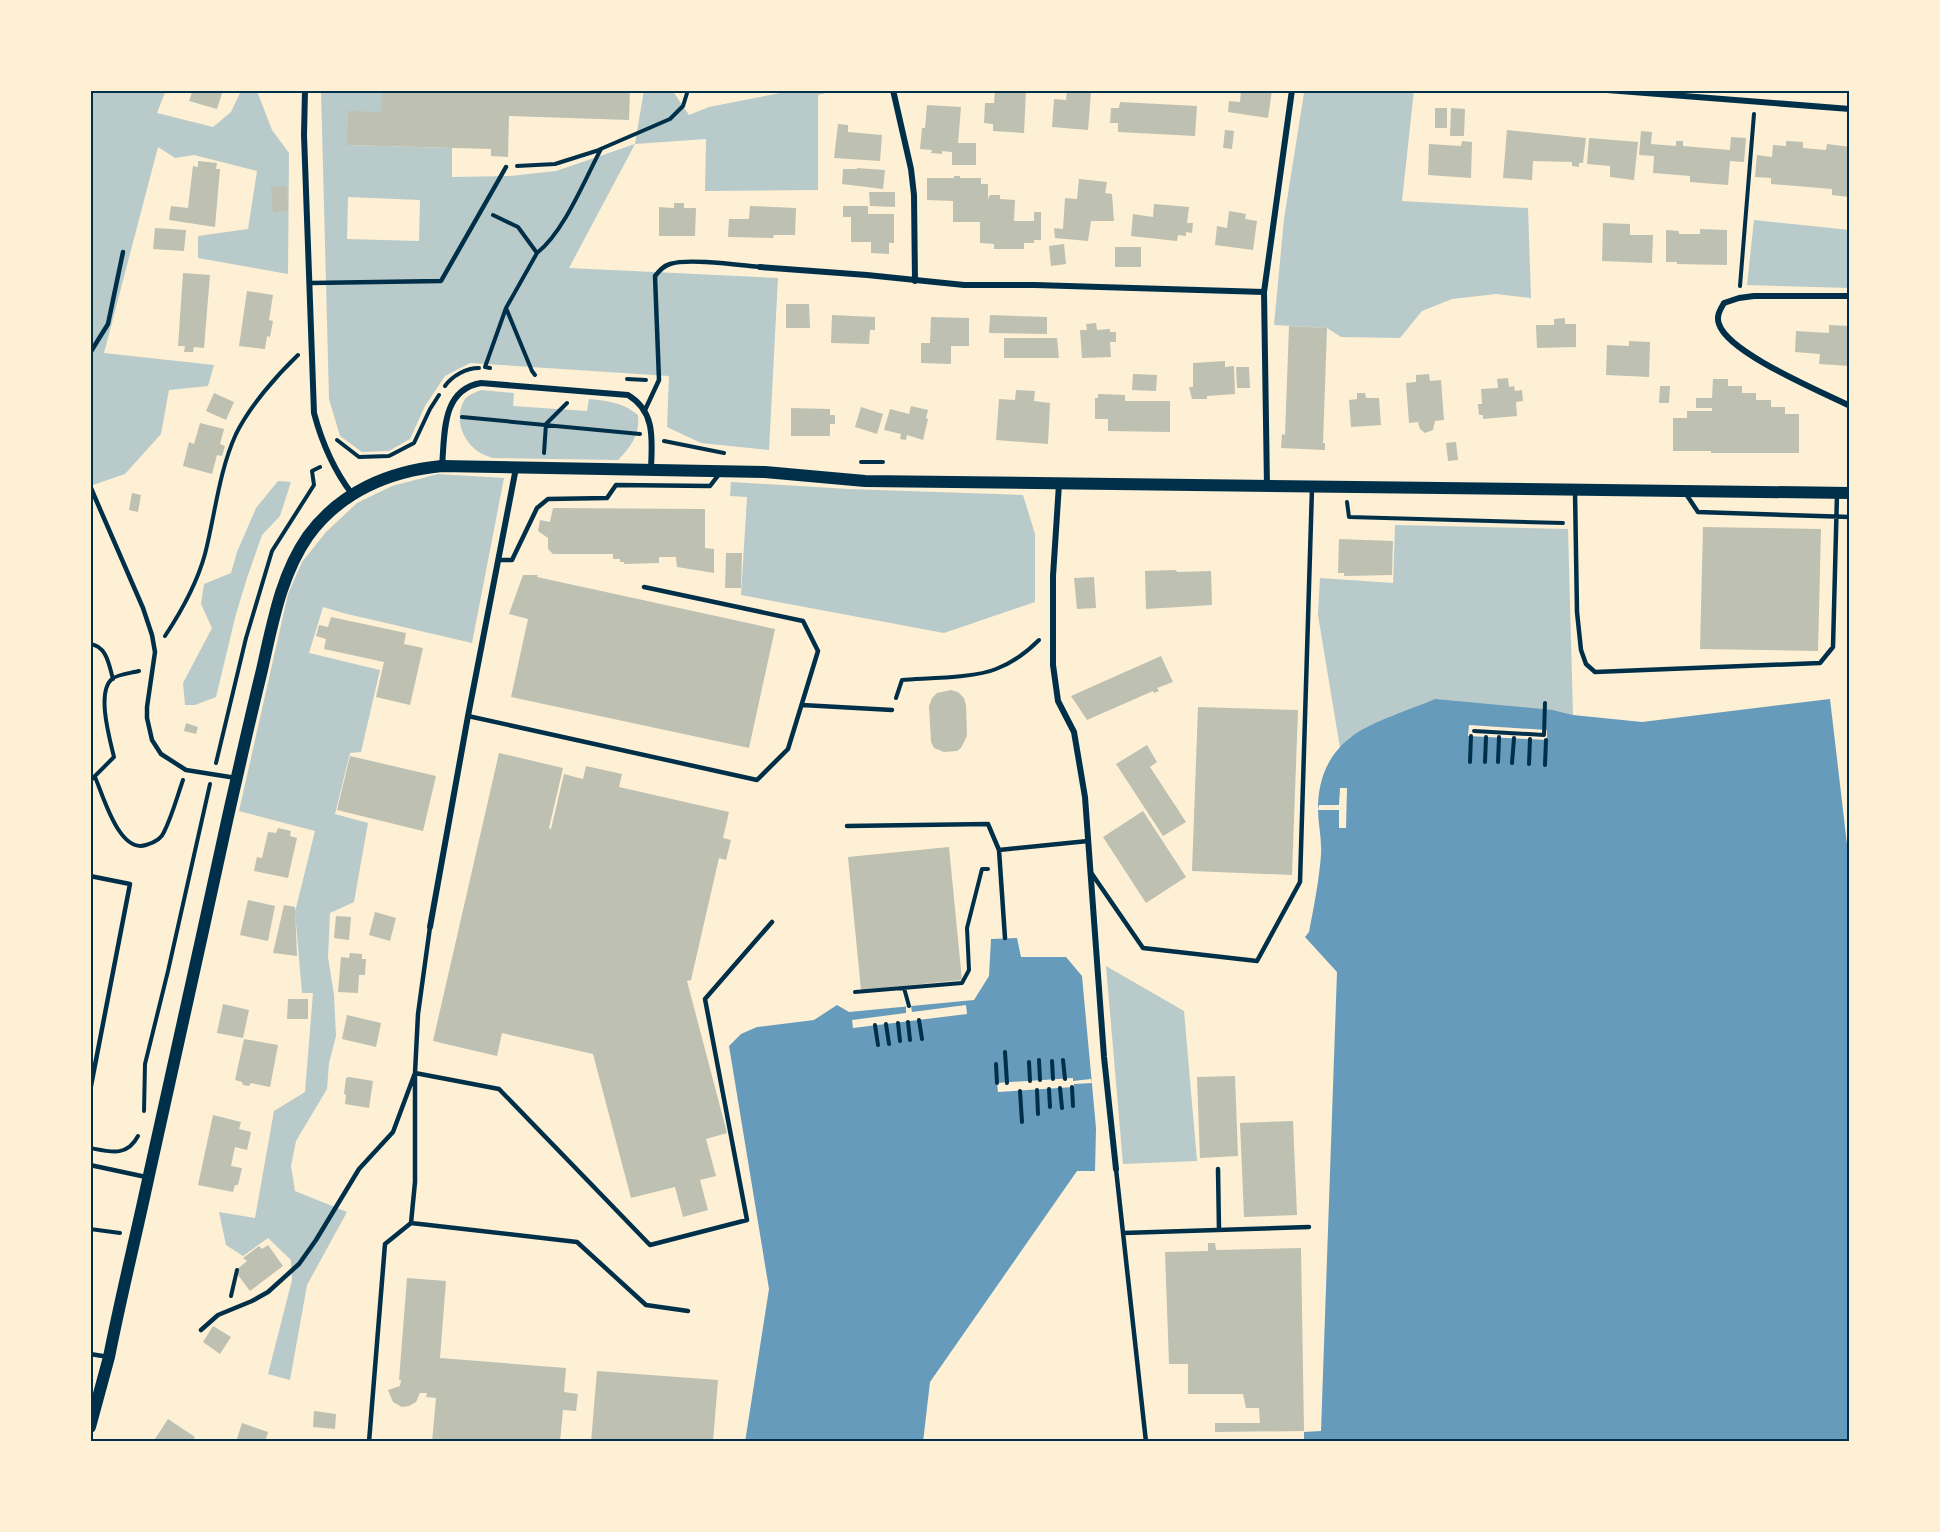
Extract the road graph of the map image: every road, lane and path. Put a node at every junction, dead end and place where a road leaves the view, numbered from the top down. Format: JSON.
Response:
{"nodes":[{"id":1,"x":305,"y":90,"type":"edge"},
{"id":2,"x":688,"y":90,"type":"edge"},
{"id":3,"x":893,"y":90,"type":"edge"},
{"id":4,"x":1292,"y":90,"type":"edge"},
{"id":5,"x":1607,"y":90,"type":"edge"},
{"id":6,"x":1755,"y":101,"type":"junction"},
{"id":7,"x":1850,"y":109,"type":"edge"},
{"id":8,"x":601,"y":148,"type":"junction"},
{"id":9,"x":506,"y":167,"type":"joint"},
{"id":10,"x":482,"y":209,"type":"junction"},
{"id":11,"x":123,"y":252,"type":"dead end"},
{"id":12,"x":537,"y":253,"type":"junction"},
{"id":13,"x":760,"y":267,"type":"joint"},
{"id":14,"x":915,"y":281,"type":"junction"},
{"id":15,"x":310,"y":283,"type":"junction"},
{"id":16,"x":1264,"y":292,"type":"junction"},
{"id":17,"x":1850,"y":296,"type":"edge"},
{"id":18,"x":1739,"y":298,"type":"junction"},
{"id":19,"x":506,"y":308,"type":"junction"},
{"id":20,"x":311,"y":342,"type":"junction"},
{"id":21,"x":90,"y":353,"type":"edge"},
{"id":22,"x":485,"y":367,"type":"junction"},
{"id":23,"x":497,"y":368,"type":"dead end"},
{"id":24,"x":520,"y":370,"type":"dead end"},
{"id":25,"x":532,"y":371,"type":"junction"},
{"id":26,"x":536,"y":375,"type":"dead end"},
{"id":27,"x":625,"y":379,"type":"dead end"},
{"id":28,"x":659,"y":380,"type":"junction"},
{"id":29,"x":570,"y":401,"type":"dead end"},
{"id":30,"x":1850,"y":406,"type":"edge"},
{"id":31,"x":645,"y":410,"type":"junction"},
{"id":32,"x":446,"y":416,"type":"junction"},
{"id":33,"x":546,"y":424,"type":"junction"},
{"id":34,"x":651,"y":437,"type":"junction"},
{"id":35,"x":336,"y":439,"type":"dead end"},
{"id":36,"x":732,"y":454,"type":"dead end"},
{"id":37,"x":331,"y":461,"type":"junction"},
{"id":38,"x":852,"y":462,"type":"dead end"},
{"id":39,"x":888,"y":462,"type":"dead end"},
{"id":40,"x":442,"y":466,"type":"junction"},
{"id":41,"x":516,"y":467,"type":"junction"},
{"id":42,"x":543,"y":468,"type":"junction"},
{"id":43,"x":651,"y":469,"type":"junction"},
{"id":44,"x":721,"y":471,"type":"junction"},
{"id":45,"x":1059,"y":483,"type":"junction"},
{"id":46,"x":90,"y":486,"type":"edge"},
{"id":47,"x":1267,"y":487,"type":"junction"},
{"id":48,"x":1312,"y":488,"type":"junction"},
{"id":49,"x":1575,"y":491,"type":"junction"},
{"id":50,"x":1684,"y":491,"type":"junction"},
{"id":51,"x":1844,"y":493,"type":"edge"},
{"id":52,"x":352,"y":494,"type":"junction"},
{"id":53,"x":1837,"y":517,"type":"junction"},
{"id":54,"x":1850,"y":517,"type":"edge"},
{"id":55,"x":498,"y":560,"type":"junction"},
{"id":56,"x":644,"y":587,"type":"dead end"},
{"id":57,"x":1053,"y":627,"type":"junction"},
{"id":58,"x":90,"y":644,"type":"edge"},
{"id":59,"x":155,"y":652,"type":"junction"},
{"id":60,"x":153,"y":667,"type":"junction"},
{"id":61,"x":113,"y":679,"type":"junction"},
{"id":62,"x":1545,"y":703,"type":"dead end"},
{"id":63,"x":802,"y":705,"type":"junction"},
{"id":64,"x":892,"y":710,"type":"joint"},
{"id":65,"x":468,"y":716,"type":"junction"},
{"id":66,"x":1486,"y":737,"type":"dead end"},
{"id":67,"x":1499,"y":737,"type":"dead end"},
{"id":68,"x":1514,"y":738,"type":"dead end"},
{"id":69,"x":1530,"y":739,"type":"dead end"},
{"id":70,"x":1546,"y":740,"type":"dead end"},
{"id":71,"x":1470,"y":762,"type":"dead end"},
{"id":72,"x":1485,"y":762,"type":"dead end"},
{"id":73,"x":1498,"y":762,"type":"dead end"},
{"id":74,"x":1512,"y":764,"type":"dead end"},
{"id":75,"x":1529,"y":764,"type":"dead end"},
{"id":76,"x":1545,"y":765,"type":"dead end"},
{"id":77,"x":186,"y":770,"type":"junction"},
{"id":78,"x":213,"y":775,"type":"junction"},
{"id":79,"x":95,"y":777,"type":"junction"},
{"id":80,"x":236,"y":778,"type":"junction"},
{"id":81,"x":90,"y":781,"type":"edge"},
{"id":82,"x":847,"y":826,"type":"dead end"},
{"id":83,"x":1088,"y":841,"type":"junction"},
{"id":84,"x":999,"y":850,"type":"junction"},
{"id":85,"x":1001,"y":867,"type":"junction"},
{"id":86,"x":1092,"y":874,"type":"junction"},
{"id":87,"x":90,"y":876,"type":"edge"},
{"id":88,"x":772,"y":922,"type":"dead end"},
{"id":89,"x":430,"y":927,"type":"joint"},
{"id":90,"x":1005,"y":938,"type":"dead end"},
{"id":91,"x":904,"y":988,"type":"junction"},
{"id":92,"x":855,"y":992,"type":"dead end"},
{"id":93,"x":909,"y":1006,"type":"dead end"},
{"id":94,"x":920,"y":1020,"type":"dead end"},
{"id":95,"x":908,"y":1022,"type":"dead end"},
{"id":96,"x":898,"y":1023,"type":"dead end"},
{"id":97,"x":886,"y":1024,"type":"dead end"},
{"id":98,"x":875,"y":1025,"type":"dead end"},
{"id":99,"x":922,"y":1039,"type":"dead end"},
{"id":100,"x":910,"y":1040,"type":"dead end"},
{"id":101,"x":900,"y":1041,"type":"dead end"},
{"id":102,"x":889,"y":1044,"type":"dead end"},
{"id":103,"x":878,"y":1045,"type":"dead end"},
{"id":104,"x":1005,"y":1052,"type":"dead end"},
{"id":105,"x":1039,"y":1060,"type":"dead end"},
{"id":106,"x":1063,"y":1060,"type":"dead end"},
{"id":107,"x":1052,"y":1061,"type":"dead end"},
{"id":108,"x":1029,"y":1062,"type":"dead end"},
{"id":109,"x":996,"y":1064,"type":"dead end"},
{"id":110,"x":415,"y":1073,"type":"junction"},
{"id":111,"x":1065,"y":1078,"type":"dead end"},
{"id":112,"x":1053,"y":1079,"type":"dead end"},
{"id":113,"x":1040,"y":1080,"type":"dead end"},
{"id":114,"x":1030,"y":1081,"type":"dead end"},
{"id":115,"x":997,"y":1083,"type":"dead end"},
{"id":116,"x":1006,"y":1083,"type":"dead end"},
{"id":117,"x":1072,"y":1087,"type":"dead end"},
{"id":118,"x":1060,"y":1088,"type":"dead end"},
{"id":119,"x":1037,"y":1089,"type":"dead end"},
{"id":120,"x":1049,"y":1089,"type":"dead end"},
{"id":121,"x":90,"y":1091,"type":"edge"},
{"id":122,"x":1020,"y":1091,"type":"dead end"},
{"id":123,"x":1073,"y":1106,"type":"dead end"},
{"id":124,"x":1050,"y":1107,"type":"dead end"},
{"id":125,"x":1062,"y":1108,"type":"dead end"},
{"id":126,"x":1038,"y":1114,"type":"dead end"},
{"id":127,"x":142,"y":1120,"type":"dead end"},
{"id":128,"x":1022,"y":1122,"type":"dead end"},
{"id":129,"x":140,"y":1129,"type":"dead end"},
{"id":130,"x":90,"y":1148,"type":"edge"},
{"id":131,"x":90,"y":1165,"type":"edge"},
{"id":132,"x":1116,"y":1169,"type":"joint"},
{"id":133,"x":1218,"y":1170,"type":"dead end"},
{"id":134,"x":149,"y":1178,"type":"junction"},
{"id":135,"x":411,"y":1223,"type":"junction"},
{"id":136,"x":1309,"y":1227,"type":"dead end"},
{"id":137,"x":90,"y":1229,"type":"edge"},
{"id":138,"x":1219,"y":1230,"type":"junction"},
{"id":139,"x":1123,"y":1233,"type":"junction"},
{"id":140,"x":136,"y":1236,"type":"junction"},
{"id":141,"x":237,"y":1270,"type":"dead end"},
{"id":142,"x":231,"y":1309,"type":"junction"},
{"id":143,"x":688,"y":1311,"type":"dead end"},
{"id":144,"x":201,"y":1330,"type":"dead end"},
{"id":145,"x":90,"y":1354,"type":"edge"},
{"id":146,"x":109,"y":1357,"type":"junction"},
{"id":147,"x":90,"y":1427,"type":"edge"},
{"id":148,"x":369,"y":1442,"type":"edge"},
{"id":149,"x":1146,"y":1442,"type":"edge"}],
"edges":[{"from":1,"to":15,"type":"street"},
{"from":2,"to":8,"type":"path"},
{"from":3,"to":14,"type":"street"},
{"from":4,"to":16,"type":"street"},
{"from":5,"to":6,"type":"street"},
{"from":6,"to":7,"type":"street"},
{"from":6,"to":18,"type":"path"},
{"from":8,"to":9,"type":"path"},
{"from":8,"to":12,"type":"path"},
{"from":9,"to":10,"type":"lane"},
{"from":10,"to":12,"type":"path"},
{"from":10,"to":15,"type":"lane"},
{"from":11,"to":21,"type":"lane"},
{"from":12,"to":19,"type":"path"},
{"from":13,"to":14,"type":"street"},
{"from":13,"to":28,"type":"lane"},
{"from":14,"to":16,"type":"street"},
{"from":15,"to":20,"type":"street"},
{"from":16,"to":47,"type":"street"},
{"from":17,"to":18,"type":"street"},
{"from":18,"to":30,"type":"street"},
{"from":19,"to":22,"type":"path"},
{"from":19,"to":25,"type":"path"},
{"from":20,"to":37,"type":"street"},
{"from":20,"to":59,"type":"path"},
{"from":22,"to":23,"type":"path"},
{"from":22,"to":35,"type":"path"},
{"from":24,"to":25,"type":"path"},
{"from":25,"to":26,"type":"path"},
{"from":27,"to":28,"type":"path"},
{"from":28,"to":31,"type":"lane"},
{"from":29,"to":33,"type":"path"},
{"from":31,"to":32,"type":"street"},
{"from":31,"to":34,"type":"street"},
{"from":32,"to":33,"type":"path"},
{"from":32,"to":40,"type":"street"},
{"from":33,"to":34,"type":"path"},
{"from":33,"to":42,"type":"path"},
{"from":34,"to":36,"type":"path"},
{"from":34,"to":43,"type":"street"},
{"from":37,"to":52,"type":"street"},
{"from":37,"to":78,"type":"path"},
{"from":38,"to":39,"type":"path"},
{"from":40,"to":41,"type":"main road"},
{"from":40,"to":52,"type":"main road"},
{"from":41,"to":42,"type":"main road"},
{"from":41,"to":55,"type":"street"},
{"from":42,"to":43,"type":"main road"},
{"from":43,"to":44,"type":"main road"},
{"from":44,"to":45,"type":"main road"},
{"from":44,"to":55,"type":"lane"},
{"from":45,"to":47,"type":"main road"},
{"from":45,"to":57,"type":"street"},
{"from":46,"to":59,"type":"lane"},
{"from":47,"to":48,"type":"main road"},
{"from":48,"to":49,"type":"main road"},
{"from":48,"to":86,"type":"lane"},
{"from":49,"to":50,"type":"main road"},
{"from":49,"to":53,"type":"lane"},
{"from":50,"to":51,"type":"main road"},
{"from":50,"to":53,"type":"lane"},
{"from":51,"to":53,"type":"lane"},
{"from":52,"to":80,"type":"main road"},
{"from":53,"to":54,"type":"lane"},
{"from":55,"to":65,"type":"street"},
{"from":56,"to":63,"type":"lane"},
{"from":57,"to":64,"type":"path"},
{"from":57,"to":83,"type":"street"},
{"from":58,"to":61,"type":"path"},
{"from":59,"to":60,"type":"lane"},
{"from":60,"to":61,"type":"path"},
{"from":60,"to":77,"type":"lane"},
{"from":61,"to":79,"type":"path"},
{"from":62,"to":71,"type":"path"},
{"from":63,"to":64,"type":"lane"},
{"from":63,"to":65,"type":"lane"},
{"from":65,"to":89,"type":"street"},
{"from":66,"to":72,"type":"path"},
{"from":67,"to":73,"type":"path"},
{"from":68,"to":74,"type":"path"},
{"from":69,"to":75,"type":"path"},
{"from":70,"to":76,"type":"path"},
{"from":77,"to":78,"type":"lane"},
{"from":77,"to":79,"type":"path"},
{"from":78,"to":80,"type":"lane"},
{"from":78,"to":127,"type":"path"},
{"from":79,"to":81,"type":"path"},
{"from":80,"to":134,"type":"main road"},
{"from":82,"to":84,"type":"lane"},
{"from":83,"to":84,"type":"lane"},
{"from":83,"to":86,"type":"street"},
{"from":84,"to":85,"type":"lane"},
{"from":85,"to":90,"type":"lane"},
{"from":85,"to":91,"type":"path"},
{"from":86,"to":132,"type":"street"},
{"from":87,"to":121,"type":"lane"},
{"from":88,"to":110,"type":"lane"},
{"from":89,"to":110,"type":"lane"},
{"from":91,"to":92,"type":"path"},
{"from":91,"to":93,"type":"path"},
{"from":94,"to":99,"type":"path"},
{"from":95,"to":100,"type":"path"},
{"from":96,"to":101,"type":"path"},
{"from":97,"to":102,"type":"path"},
{"from":98,"to":103,"type":"path"},
{"from":104,"to":116,"type":"path"},
{"from":105,"to":113,"type":"path"},
{"from":106,"to":111,"type":"path"},
{"from":107,"to":112,"type":"path"},
{"from":108,"to":114,"type":"path"},
{"from":109,"to":115,"type":"path"},
{"from":110,"to":135,"type":"lane"},
{"from":110,"to":142,"type":"lane"},
{"from":117,"to":123,"type":"path"},
{"from":118,"to":125,"type":"path"},
{"from":119,"to":126,"type":"path"},
{"from":120,"to":124,"type":"path"},
{"from":122,"to":128,"type":"path"},
{"from":129,"to":130,"type":"path"},
{"from":131,"to":134,"type":"lane"},
{"from":132,"to":139,"type":"lane"},
{"from":133,"to":138,"type":"lane"},
{"from":134,"to":140,"type":"main road"},
{"from":135,"to":143,"type":"lane"},
{"from":135,"to":148,"type":"lane"},
{"from":136,"to":138,"type":"lane"},
{"from":137,"to":140,"type":"path"},
{"from":138,"to":139,"type":"lane"},
{"from":139,"to":149,"type":"lane"},
{"from":140,"to":146,"type":"main road"},
{"from":141,"to":142,"type":"path"},
{"from":142,"to":144,"type":"lane"},
{"from":145,"to":146,"type":"lane"},
{"from":146,"to":147,"type":"main road"}]}
